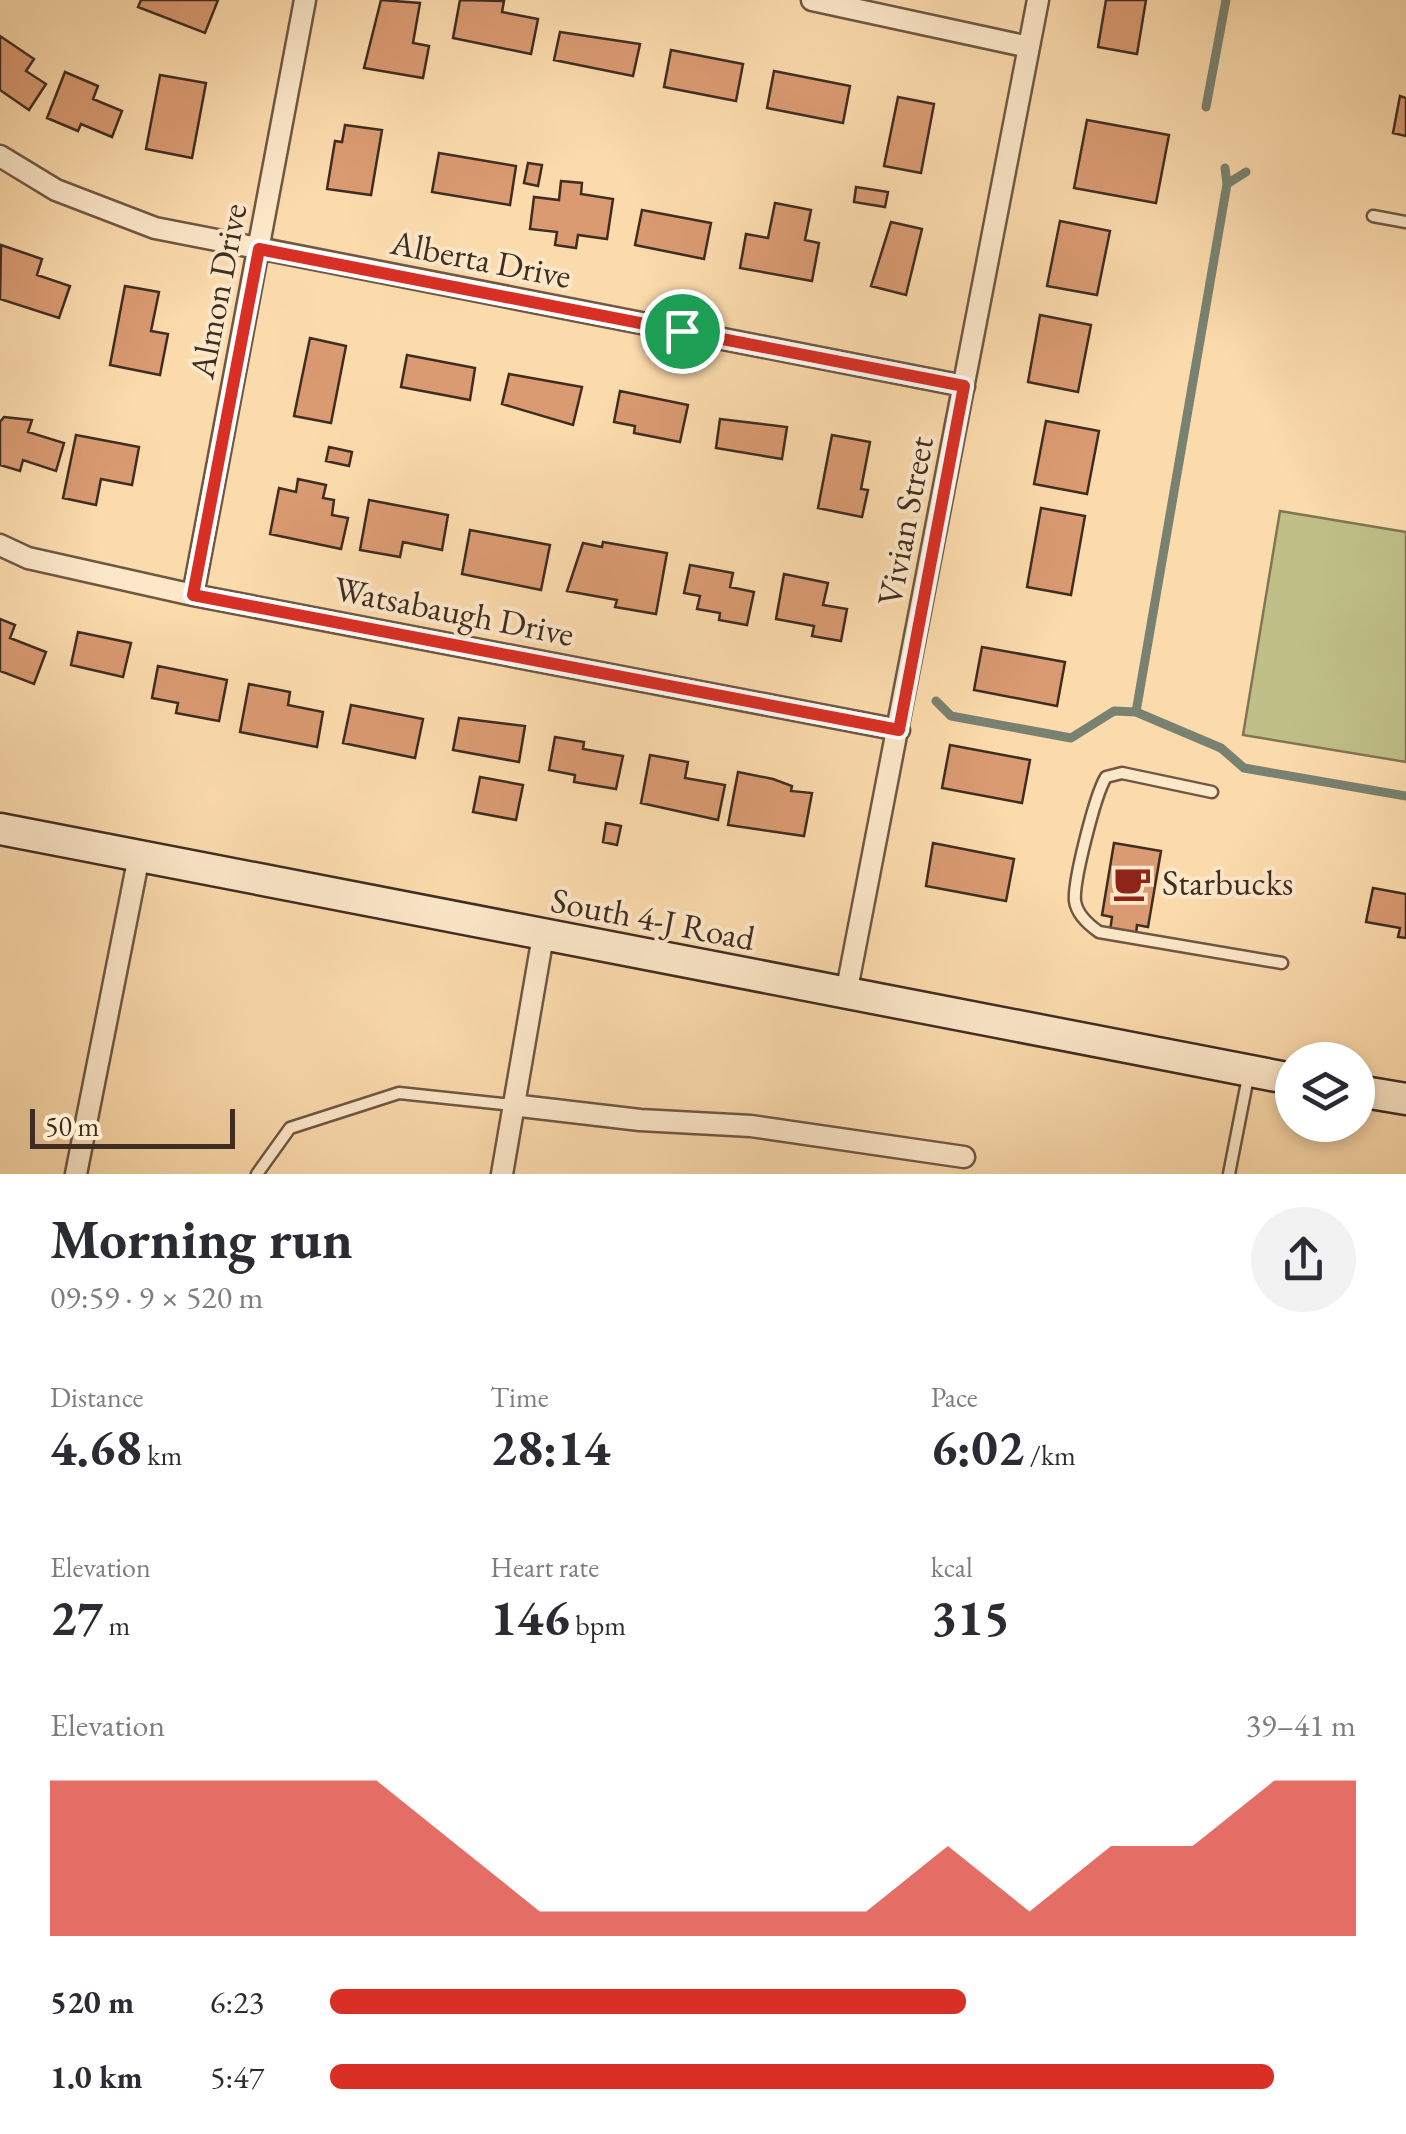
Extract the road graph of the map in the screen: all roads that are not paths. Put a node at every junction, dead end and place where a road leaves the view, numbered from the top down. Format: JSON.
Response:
{"nodes":[{"id":1,"x":306,"y":0,"type":"edge"},
{"id":2,"x":812,"y":0,"type":"edge"},
{"id":3,"x":1038,"y":0,"type":"edge"},
{"id":4,"x":1029,"y":47,"type":"junction"},
{"id":5,"x":0,"y":156,"type":"edge"},
{"id":6,"x":1373,"y":216,"type":"dead end"},
{"id":7,"x":1406,"y":222,"type":"edge"},
{"id":8,"x":259,"y":249,"type":"junction"},
{"id":9,"x":964,"y":386,"type":"junction"},
{"id":10,"x":0,"y":546,"type":"edge"},
{"id":11,"x":193,"y":595,"type":"junction"},
{"id":12,"x":899,"y":730,"type":"junction"},
{"id":13,"x":1212,"y":792,"type":"dead end"},
{"id":14,"x":0,"y":829,"type":"edge"},
{"id":15,"x":139,"y":856,"type":"junction"},
{"id":16,"x":544,"y":936,"type":"junction"},
{"id":17,"x":1282,"y":962,"type":"dead end"},
{"id":18,"x":846,"y":994,"type":"junction"},
{"id":19,"x":1250,"y":1070,"type":"junction"},
{"id":20,"x":1275,"y":1075,"type":"edge"},
{"id":21,"x":1375,"y":1094,"type":"edge"},
{"id":22,"x":1406,"y":1100,"type":"edge"},
{"id":23,"x":512,"y":1105,"type":"junction"},
{"id":24,"x":959,"y":1165,"type":"edge"},
{"id":25,"x":76,"y":1174,"type":"edge"},
{"id":26,"x":257,"y":1174,"type":"edge"},
{"id":27,"x":502,"y":1174,"type":"edge"},
{"id":28,"x":1230,"y":1174,"type":"edge"}],
"edges":[{"from":1,"to":8,"type":"street","name":"Almon Drive"},
{"from":2,"to":4,"type":"street"},
{"from":3,"to":4,"type":"street","name":"Vivian Street"},
{"from":4,"to":9,"type":"street","name":"Vivian Street"},
{"from":5,"to":8,"type":"street","name":"Alberta Drive"},
{"from":6,"to":7,"type":"lane"},
{"from":8,"to":9,"type":"street","name":"Alberta Drive"},
{"from":8,"to":11,"type":"street","name":"Almon Drive"},
{"from":9,"to":12,"type":"street","name":"Vivian Street"},
{"from":10,"to":11,"type":"street","name":"Watsabaugh Drive"},
{"from":11,"to":12,"type":"street","name":"Watsabaugh Drive"},
{"from":12,"to":18,"type":"street","name":"Vivian Street"},
{"from":13,"to":17,"type":"lane"},
{"from":14,"to":15,"type":"main road","name":"South 4-J Road"},
{"from":15,"to":16,"type":"main road","name":"South 4-J Road"},
{"from":15,"to":25,"type":"street"},
{"from":16,"to":18,"type":"main road","name":"South 4-J Road"},
{"from":16,"to":23,"type":"street"},
{"from":18,"to":19,"type":"main road","name":"South 4-J Road"},
{"from":19,"to":20,"type":"main road","name":"South 4-J Road"},
{"from":19,"to":28,"type":"lane"},
{"from":21,"to":22,"type":"main road"},
{"from":23,"to":24,"type":"street"},
{"from":23,"to":26,"type":"lane"},
{"from":23,"to":27,"type":"street"}]}
